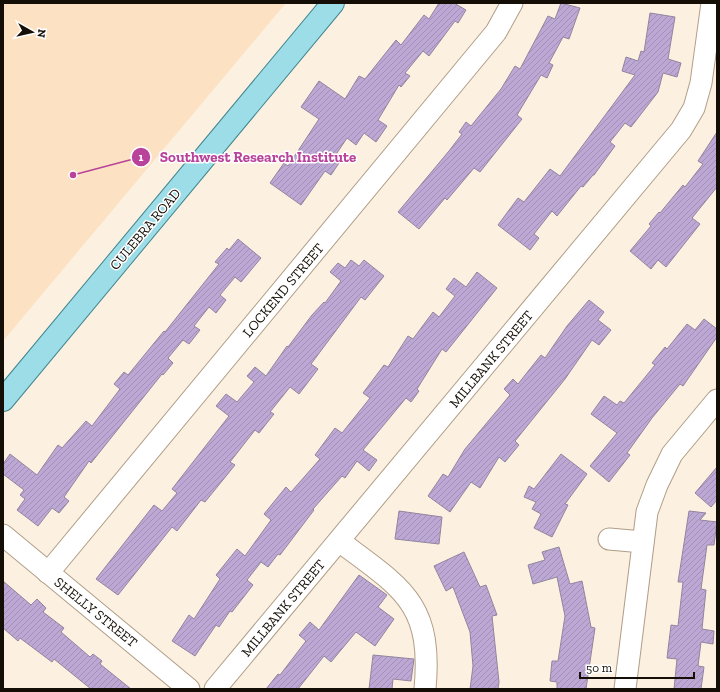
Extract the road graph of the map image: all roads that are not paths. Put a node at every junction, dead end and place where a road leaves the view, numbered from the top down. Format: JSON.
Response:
{"nodes":[{"id":1,"x":333,"y":3,"type":"edge"},
{"id":2,"x":512,"y":3,"type":"edge"},
{"id":3,"x":715,"y":3,"type":"edge"},
{"id":4,"x":3,"y":400,"type":"edge"},
{"id":5,"x":717,"y":400,"type":"edge"},
{"id":6,"x":3,"y":534,"type":"edge"},
{"id":7,"x":609,"y":538,"type":"dead end"},
{"id":8,"x":339,"y":541,"type":"junction"},
{"id":9,"x":643,"y":542,"type":"junction"},
{"id":10,"x":48,"y":574,"type":"junction"},
{"id":11,"x":190,"y":689,"type":"edge"},
{"id":12,"x":215,"y":689,"type":"edge"},
{"id":13,"x":425,"y":689,"type":"edge"},
{"id":14,"x":625,"y":689,"type":"edge"}],
"edges":[{"from":1,"to":4,"type":"main road","name":"CULEBRA ROAD"},
{"from":2,"to":10,"type":"street","name":"LOCKEND STREET"},
{"from":3,"to":8,"type":"street","name":"MILLBANK STREET"},
{"from":5,"to":9,"type":"street"},
{"from":6,"to":10,"type":"street","name":"SHELLY STREET"},
{"from":7,"to":9,"type":"street"},
{"from":8,"to":12,"type":"street","name":"MILLBANK STREET"},
{"from":8,"to":13,"type":"street"},
{"from":9,"to":14,"type":"street"},
{"from":10,"to":11,"type":"street","name":"SHELLY STREET"}]}
